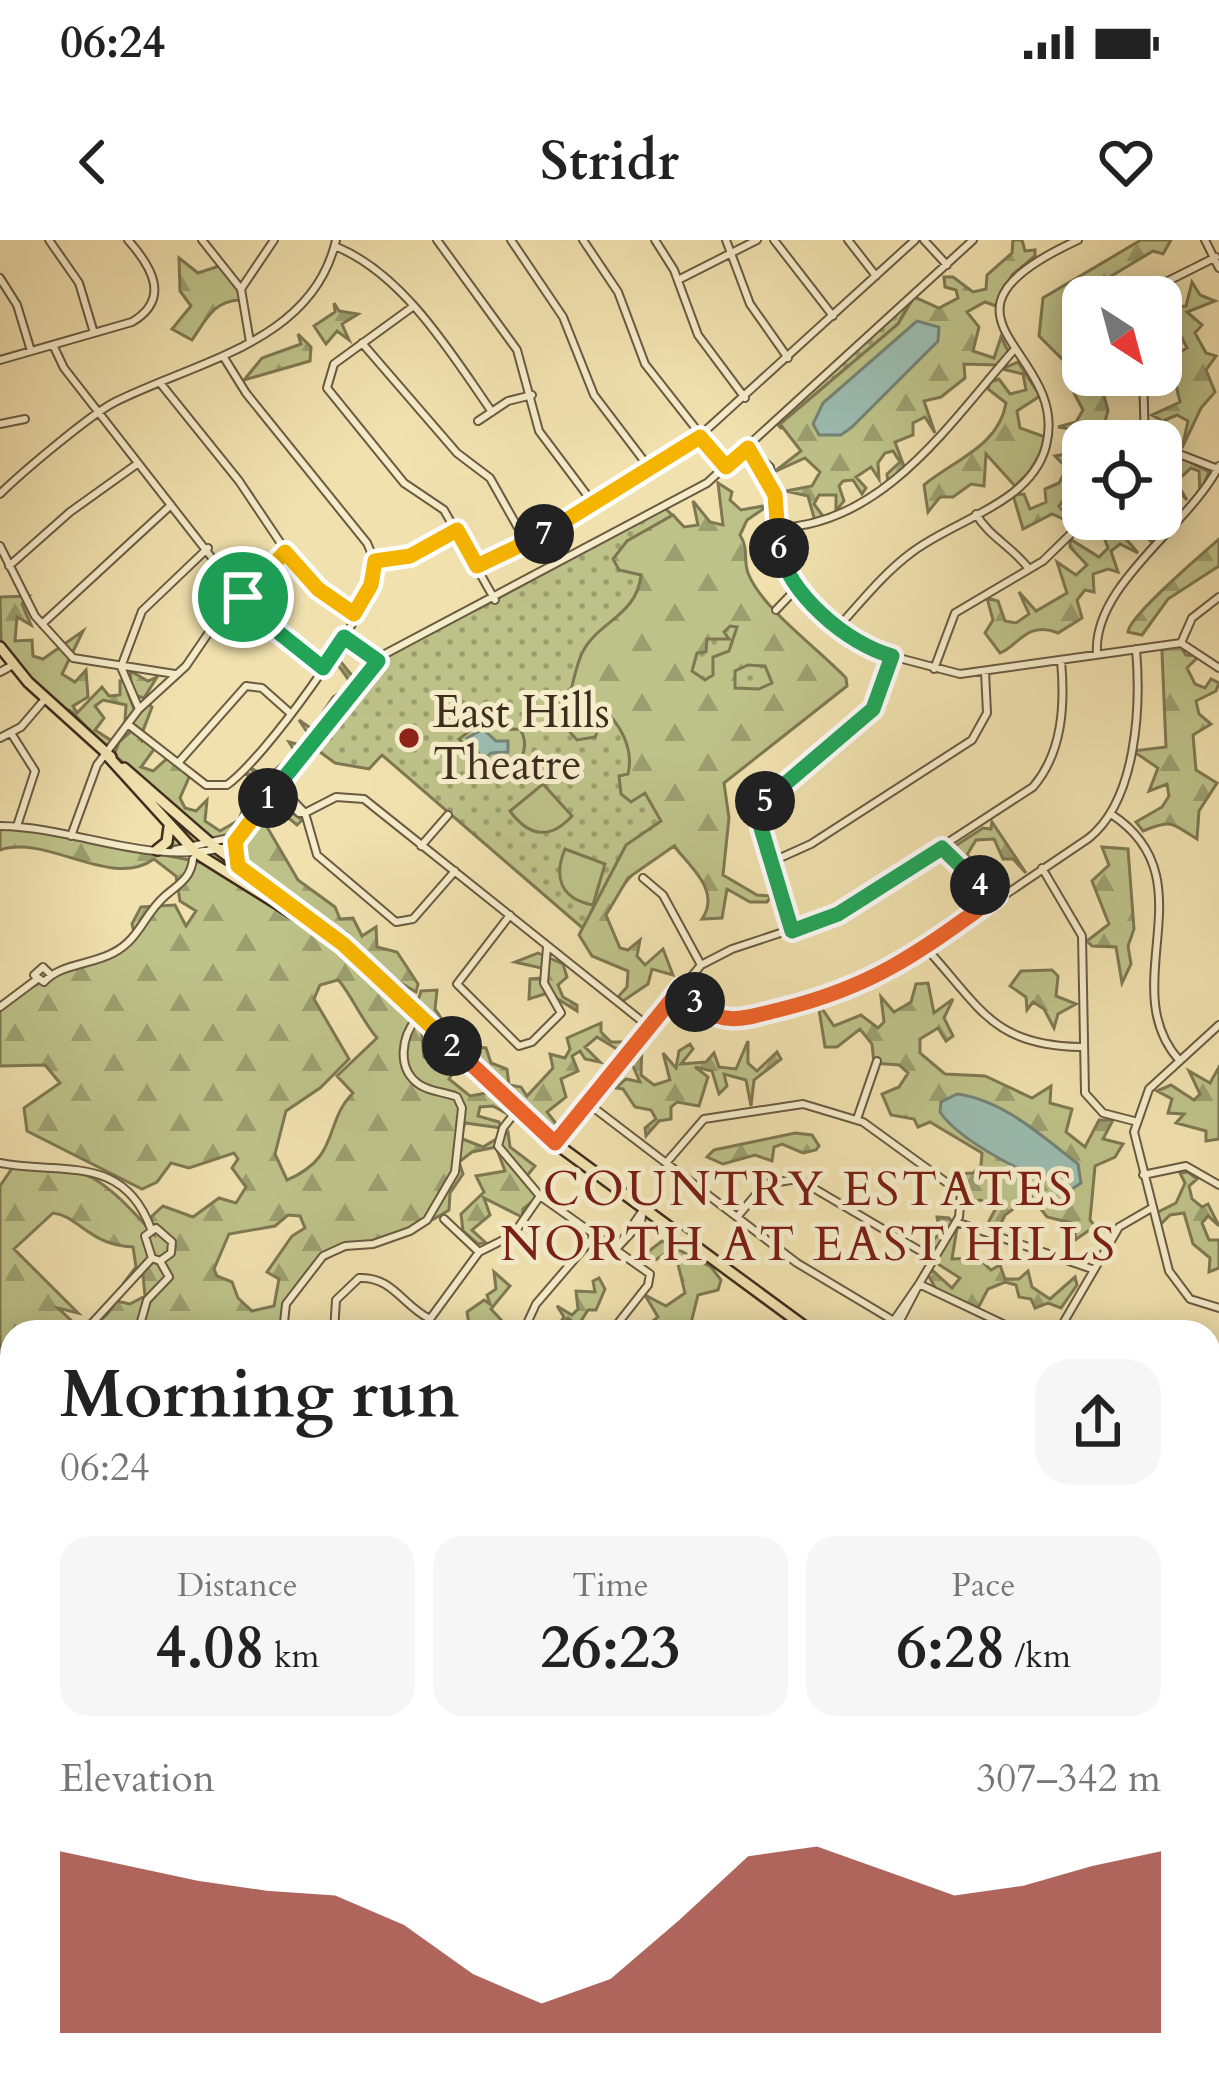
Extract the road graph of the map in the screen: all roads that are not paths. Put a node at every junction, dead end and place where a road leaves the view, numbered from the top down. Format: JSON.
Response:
{"nodes":[{"id":1,"x":49,"y":240,"type":"edge"},
{"id":2,"x":128,"y":240,"type":"edge"},
{"id":3,"x":274,"y":240,"type":"edge"},
{"id":4,"x":511,"y":240,"type":"edge"},
{"id":5,"x":583,"y":240,"type":"edge"},
{"id":6,"x":655,"y":240,"type":"edge"},
{"id":7,"x":726,"y":240,"type":"edge"},
{"id":8,"x":757,"y":240,"type":"edge"},
{"id":9,"x":774,"y":240,"type":"edge"},
{"id":10,"x":848,"y":240,"type":"edge"},
{"id":11,"x":920,"y":240,"type":"edge"},
{"id":12,"x":973,"y":240,"type":"edge"},
{"id":13,"x":1078,"y":240,"type":"edge"},
{"id":14,"x":1205,"y":240,"type":"edge"},
{"id":15,"x":205,"y":241,"type":"edge"},
{"id":16,"x":442,"y":241,"type":"edge"},
{"id":17,"x":336,"y":243,"type":"edge"},
{"id":18,"x":732,"y":255,"type":"junction"},
{"id":19,"x":1216,"y":257,"type":"junction"},
{"id":20,"x":947,"y":265,"type":"junction"},
{"id":21,"x":1219,"y":268,"type":"edge"},
{"id":22,"x":876,"y":276,"type":"junction"},
{"id":23,"x":1178,"y":276,"type":"edge"},
{"id":24,"x":0,"y":278,"type":"edge"},
{"id":25,"x":678,"y":280,"type":"junction"},
{"id":26,"x":241,"y":289,"type":"junction"},
{"id":27,"x":411,"y":308,"type":"junction"},
{"id":28,"x":833,"y":316,"type":"junction"},
{"id":29,"x":94,"y":333,"type":"junction"},
{"id":30,"x":250,"y":342,"type":"junction"},
{"id":31,"x":362,"y":343,"type":"junction"},
{"id":32,"x":53,"y":345,"type":"junction"},
{"id":33,"x":31,"y":351,"type":"junction"},
{"id":34,"x":1013,"y":351,"type":"junction"},
{"id":35,"x":223,"y":356,"type":"junction"},
{"id":36,"x":788,"y":358,"type":"junction"},
{"id":37,"x":0,"y":360,"type":"edge"},
{"id":38,"x":160,"y":383,"type":"junction"},
{"id":39,"x":532,"y":395,"type":"junction"},
{"id":40,"x":745,"y":398,"type":"junction"},
{"id":41,"x":98,"y":412,"type":"junction"},
{"id":42,"x":492,"y":412,"type":"junction"},
{"id":43,"x":25,"y":419,"type":"dead end"},
{"id":44,"x":478,"y":421,"type":"dead end"},
{"id":45,"x":0,"y":424,"type":"edge"},
{"id":46,"x":700,"y":437,"type":"junction"},
{"id":47,"x":748,"y":448,"type":"junction"},
{"id":48,"x":1182,"y":455,"type":"edge"},
{"id":49,"x":137,"y":464,"type":"junction"},
{"id":50,"x":726,"y":467,"type":"junction"},
{"id":51,"x":1218,"y":467,"type":"edge"},
{"id":52,"x":651,"y":470,"type":"junction"},
{"id":53,"x":0,"y":494,"type":"edge"},
{"id":54,"x":593,"y":503,"type":"junction"},
{"id":55,"x":171,"y":505,"type":"junction"},
{"id":56,"x":976,"y":514,"type":"junction"},
{"id":57,"x":777,"y":528,"type":"junction"},
{"id":58,"x":457,"y":530,"type":"junction"},
{"id":59,"x":1067,"y":540,"type":"edge"},
{"id":60,"x":526,"y":542,"type":"junction"},
{"id":61,"x":0,"y":546,"type":"edge"},
{"id":62,"x":208,"y":548,"type":"junction"},
{"id":63,"x":285,"y":552,"type":"junction"},
{"id":64,"x":375,"y":561,"type":"junction"},
{"id":65,"x":9,"y":566,"type":"junction"},
{"id":66,"x":477,"y":566,"type":"junction"},
{"id":67,"x":1029,"y":569,"type":"junction"},
{"id":68,"x":798,"y":587,"type":"junction"},
{"id":69,"x":243,"y":597,"type":"junction"},
{"id":70,"x":1219,"y":597,"type":"edge"},
{"id":71,"x":495,"y":600,"type":"junction"},
{"id":72,"x":776,"y":610,"type":"dead end"},
{"id":73,"x":354,"y":614,"type":"junction"},
{"id":74,"x":42,"y":624,"type":"junction"},
{"id":75,"x":839,"y":626,"type":"junction"},
{"id":76,"x":344,"y":637,"type":"junction"},
{"id":77,"x":1181,"y":644,"type":"junction"},
{"id":78,"x":0,"y":647,"type":"edge"},
{"id":79,"x":1136,"y":649,"type":"junction"},
{"id":80,"x":1097,"y":654,"type":"junction"},
{"id":81,"x":892,"y":656,"type":"junction"},
{"id":82,"x":1061,"y":660,"type":"junction"},
{"id":83,"x":378,"y":661,"type":"junction"},
{"id":84,"x":14,"y":665,"type":"junction"},
{"id":85,"x":121,"y":667,"type":"junction"},
{"id":86,"x":323,"y":668,"type":"junction"},
{"id":87,"x":1219,"y":668,"type":"edge"},
{"id":88,"x":934,"y":669,"type":"junction"},
{"id":89,"x":985,"y":671,"type":"junction"},
{"id":90,"x":0,"y":672,"type":"edge"},
{"id":91,"x":175,"y":674,"type":"junction"},
{"id":92,"x":45,"y":699,"type":"junction"},
{"id":93,"x":139,"y":709,"type":"junction"},
{"id":94,"x":289,"y":712,"type":"junction"},
{"id":95,"x":129,"y":725,"type":"junction"},
{"id":96,"x":11,"y":733,"type":"junction"},
{"id":97,"x":0,"y":738,"type":"edge"},
{"id":98,"x":106,"y":754,"type":"junction"},
{"id":99,"x":178,"y":763,"type":"junction"},
{"id":100,"x":275,"y":789,"type":"junction"},
{"id":101,"x":305,"y":813,"type":"junction"},
{"id":102,"x":1111,"y":814,"type":"junction"},
{"id":103,"x":448,"y":815,"type":"dead end"},
{"id":104,"x":0,"y":826,"type":"edge"},
{"id":105,"x":17,"y":826,"type":"junction"},
{"id":106,"x":169,"y":826,"type":"junction"},
{"id":107,"x":70,"y":836,"type":"junction"},
{"id":108,"x":237,"y":839,"type":"junction"},
{"id":109,"x":214,"y":846,"type":"junction"},
{"id":110,"x":421,"y":846,"type":"junction"},
{"id":111,"x":942,"y":848,"type":"junction"},
{"id":112,"x":161,"y":851,"type":"junction"},
{"id":113,"x":193,"y":853,"type":"junction"},
{"id":114,"x":771,"y":862,"type":"junction"},
{"id":115,"x":238,"y":866,"type":"junction"},
{"id":116,"x":1042,"y":868,"type":"junction"},
{"id":117,"x":455,"y":871,"type":"junction"},
{"id":118,"x":643,"y":878,"type":"dead end"},
{"id":119,"x":997,"y":896,"type":"junction"},
{"id":120,"x":510,"y":915,"type":"junction"},
{"id":121,"x":310,"y":920,"type":"junction"},
{"id":122,"x":792,"y":931,"type":"junction"},
{"id":123,"x":547,"y":947,"type":"junction"},
{"id":124,"x":926,"y":948,"type":"junction"},
{"id":125,"x":701,"y":964,"type":"junction"},
{"id":126,"x":681,"y":988,"type":"junction"},
{"id":127,"x":0,"y":1007,"type":"edge"},
{"id":128,"x":420,"y":1015,"type":"junction"},
{"id":129,"x":1219,"y":1025,"type":"edge"},
{"id":130,"x":648,"y":1026,"type":"junction"},
{"id":131,"x":1082,"y":1047,"type":"junction"},
{"id":132,"x":1179,"y":1060,"type":"junction"},
{"id":133,"x":877,"y":1061,"type":"dead end"},
{"id":134,"x":589,"y":1104,"type":"junction"},
{"id":135,"x":518,"y":1109,"type":"junction"},
{"id":136,"x":857,"y":1119,"type":"junction"},
{"id":137,"x":1134,"y":1121,"type":"junction"},
{"id":138,"x":555,"y":1143,"type":"junction"},
{"id":139,"x":0,"y":1163,"type":"edge"},
{"id":140,"x":666,"y":1163,"type":"junction"},
{"id":141,"x":1143,"y":1174,"type":"junction"},
{"id":142,"x":1219,"y":1185,"type":"edge"},
{"id":143,"x":541,"y":1196,"type":"junction"},
{"id":144,"x":1151,"y":1208,"type":"junction"},
{"id":145,"x":644,"y":1210,"type":"junction"},
{"id":146,"x":737,"y":1217,"type":"junction"},
{"id":147,"x":444,"y":1219,"type":"dead end"},
{"id":148,"x":956,"y":1222,"type":"junction"},
{"id":149,"x":151,"y":1229,"type":"junction"},
{"id":150,"x":597,"y":1233,"type":"junction"},
{"id":151,"x":617,"y":1248,"type":"junction"},
{"id":152,"x":479,"y":1252,"type":"junction"},
{"id":153,"x":934,"y":1259,"type":"junction"},
{"id":154,"x":156,"y":1260,"type":"junction"},
{"id":155,"x":1092,"y":1269,"type":"junction"},
{"id":156,"x":919,"y":1284,"type":"junction"},
{"id":157,"x":1219,"y":1309,"type":"edge"},
{"id":158,"x":430,"y":1319,"type":"joint"},
{"id":159,"x":96,"y":1320,"type":"edge"},
{"id":160,"x":141,"y":1320,"type":"edge"},
{"id":161,"x":284,"y":1320,"type":"edge"},
{"id":162,"x":335,"y":1320,"type":"edge"},
{"id":163,"x":529,"y":1320,"type":"edge"},
{"id":164,"x":620,"y":1320,"type":"edge"},
{"id":165,"x":795,"y":1320,"type":"edge"},
{"id":166,"x":882,"y":1320,"type":"edge"},
{"id":167,"x":897,"y":1320,"type":"edge"},
{"id":168,"x":995,"y":1320,"type":"edge"},
{"id":169,"x":1064,"y":1320,"type":"edge"}],
"edges":[{"from":1,"to":29,"type":"street"},
{"from":2,"to":29,"type":"street"},
{"from":3,"to":26,"type":"street"},
{"from":4,"to":52,"type":"street"},
{"from":5,"to":46,"type":"street"},
{"from":6,"to":25,"type":"street"},
{"from":7,"to":18,"type":"street"},
{"from":8,"to":18,"type":"street"},
{"from":9,"to":28,"type":"street"},
{"from":10,"to":22,"type":"street"},
{"from":11,"to":20,"type":"street"},
{"from":11,"to":22,"type":"street"},
{"from":12,"to":20,"type":"street"},
{"from":13,"to":34,"type":"street"},
{"from":14,"to":19,"type":"street"},
{"from":15,"to":26,"type":"street"},
{"from":16,"to":39,"type":"street"},
{"from":17,"to":27,"type":"street"},
{"from":17,"to":30,"type":"street"},
{"from":18,"to":25,"type":"street"},
{"from":18,"to":36,"type":"street"},
{"from":19,"to":21,"type":"street"},
{"from":19,"to":23,"type":"street"},
{"from":20,"to":47,"type":"street"},
{"from":22,"to":28,"type":"street"},
{"from":24,"to":33,"type":"street"},
{"from":25,"to":40,"type":"street"},
{"from":26,"to":30,"type":"street"},
{"from":27,"to":31,"type":"street"},
{"from":27,"to":42,"type":"street"},
{"from":28,"to":36,"type":"street"},
{"from":29,"to":32,"type":"street"},
{"from":30,"to":35,"type":"street"},
{"from":31,"to":58,"type":"street"},
{"from":31,"to":60,"type":"street"},
{"from":32,"to":33,"type":"street"},
{"from":32,"to":41,"type":"street"},
{"from":33,"to":37,"type":"street"},
{"from":34,"to":56,"type":"street"},
{"from":34,"to":57,"type":"street"},
{"from":35,"to":38,"type":"street"},
{"from":35,"to":64,"type":"street"},
{"from":36,"to":40,"type":"street"},
{"from":38,"to":41,"type":"street"},
{"from":38,"to":63,"type":"street"},
{"from":39,"to":42,"type":"street"},
{"from":39,"to":54,"type":"street"},
{"from":40,"to":46,"type":"street"},
{"from":41,"to":49,"type":"street"},
{"from":41,"to":53,"type":"street"},
{"from":42,"to":44,"type":"street"},
{"from":43,"to":45,"type":"street"},
{"from":46,"to":50,"type":"street"},
{"from":46,"to":52,"type":"street"},
{"from":47,"to":50,"type":"street"},
{"from":47,"to":57,"type":"street"},
{"from":48,"to":51,"type":"street"},
{"from":49,"to":55,"type":"street"},
{"from":49,"to":65,"type":"street"},
{"from":50,"to":71,"type":"street"},
{"from":51,"to":80,"type":"street"},
{"from":52,"to":54,"type":"street"},
{"from":54,"to":60,"type":"street"},
{"from":55,"to":62,"type":"street"},
{"from":55,"to":74,"type":"street"},
{"from":56,"to":67,"type":"street"},
{"from":56,"to":75,"type":"street"},
{"from":57,"to":68,"type":"street"},
{"from":58,"to":64,"type":"street"},
{"from":58,"to":66,"type":"street"},
{"from":59,"to":67,"type":"street"},
{"from":60,"to":66,"type":"street"},
{"from":61,"to":65,"type":"street"},
{"from":62,"to":69,"type":"street"},
{"from":62,"to":85,"type":"street"},
{"from":63,"to":69,"type":"street"},
{"from":63,"to":73,"type":"street"},
{"from":64,"to":73,"type":"street"},
{"from":65,"to":74,"type":"street"},
{"from":66,"to":71,"type":"street"},
{"from":67,"to":88,"type":"street"},
{"from":68,"to":72,"type":"street"},
{"from":68,"to":75,"type":"street"},
{"from":69,"to":86,"type":"street"},
{"from":69,"to":91,"type":"street"},
{"from":70,"to":77,"type":"street"},
{"from":71,"to":83,"type":"street"},
{"from":73,"to":76,"type":"street"},
{"from":74,"to":85,"type":"street"},
{"from":75,"to":81,"type":"street"},
{"from":76,"to":83,"type":"street"},
{"from":76,"to":86,"type":"street"},
{"from":77,"to":79,"type":"street"},
{"from":77,"to":87,"type":"street"},
{"from":78,"to":84,"type":"main road"},
{"from":79,"to":80,"type":"street"},
{"from":79,"to":102,"type":"street"},
{"from":80,"to":82,"type":"street"},
{"from":81,"to":88,"type":"street"},
{"from":81,"to":114,"type":"street"},
{"from":82,"to":89,"type":"street"},
{"from":82,"to":111,"type":"street"},
{"from":83,"to":100,"type":"street"},
{"from":84,"to":90,"type":"street"},
{"from":84,"to":92,"type":"main road"},
{"from":85,"to":91,"type":"street"},
{"from":85,"to":93,"type":"street"},
{"from":86,"to":94,"type":"street"},
{"from":88,"to":89,"type":"street"},
{"from":89,"to":114,"type":"street"},
{"from":91,"to":93,"type":"street"},
{"from":92,"to":96,"type":"street"},
{"from":92,"to":98,"type":"main road"},
{"from":93,"to":95,"type":"street"},
{"from":94,"to":99,"type":"street"},
{"from":94,"to":99,"type":"street"},
{"from":95,"to":98,"type":"street"},
{"from":95,"to":99,"type":"street"},
{"from":96,"to":97,"type":"street"},
{"from":96,"to":105,"type":"street"},
{"from":98,"to":106,"type":"main road"},
{"from":98,"to":107,"type":"street"},
{"from":98,"to":109,"type":"main road"},
{"from":100,"to":101,"type":"street"},
{"from":100,"to":108,"type":"street"},
{"from":101,"to":110,"type":"street"},
{"from":101,"to":117,"type":"street"},
{"from":102,"to":116,"type":"street"},
{"from":102,"to":132,"type":"street"},
{"from":103,"to":110,"type":"street"},
{"from":104,"to":105,"type":"street"},
{"from":105,"to":107,"type":"street"},
{"from":106,"to":112,"type":"main road"},
{"from":106,"to":113,"type":"main road"},
{"from":107,"to":112,"type":"street"},
{"from":108,"to":109,"type":"street"},
{"from":108,"to":115,"type":"street"},
{"from":109,"to":113,"type":"street"},
{"from":109,"to":115,"type":"main road"},
{"from":110,"to":117,"type":"street"},
{"from":111,"to":119,"type":"street"},
{"from":111,"to":122,"type":"street"},
{"from":112,"to":113,"type":"street"},
{"from":112,"to":113,"type":"street"},
{"from":113,"to":121,"type":"main road"},
{"from":113,"to":127,"type":"street"},
{"from":114,"to":122,"type":"street"},
{"from":115,"to":121,"type":"main road"},
{"from":116,"to":119,"type":"street"},
{"from":116,"to":131,"type":"street"},
{"from":117,"to":120,"type":"street"},
{"from":118,"to":125,"type":"street"},
{"from":119,"to":124,"type":"street"},
{"from":120,"to":123,"type":"street"},
{"from":120,"to":123,"type":"street"},
{"from":121,"to":128,"type":"main road"},
{"from":122,"to":125,"type":"street"},
{"from":123,"to":130,"type":"street"},
{"from":124,"to":126,"type":"street"},
{"from":124,"to":131,"type":"street"},
{"from":125,"to":126,"type":"street"},
{"from":126,"to":130,"type":"street"},
{"from":128,"to":135,"type":"main road"},
{"from":128,"to":161,"type":"street"},
{"from":129,"to":132,"type":"street"},
{"from":130,"to":134,"type":"street"},
{"from":131,"to":137,"type":"street"},
{"from":132,"to":137,"type":"street"},
{"from":133,"to":136,"type":"street"},
{"from":134,"to":138,"type":"street"},
{"from":134,"to":140,"type":"street"},
{"from":135,"to":138,"type":"main road"},
{"from":135,"to":143,"type":"street"},
{"from":136,"to":140,"type":"street"},
{"from":136,"to":148,"type":"street"},
{"from":137,"to":141,"type":"street"},
{"from":138,"to":145,"type":"main road"},
{"from":139,"to":149,"type":"street"},
{"from":140,"to":146,"type":"street"},
{"from":141,"to":142,"type":"street"},
{"from":141,"to":144,"type":"street"},
{"from":143,"to":150,"type":"street"},
{"from":143,"to":152,"type":"street"},
{"from":144,"to":155,"type":"street"},
{"from":144,"to":157,"type":"street"},
{"from":145,"to":151,"type":"street"},
{"from":145,"to":165,"type":"main road"},
{"from":146,"to":153,"type":"street"},
{"from":146,"to":166,"type":"street"},
{"from":147,"to":152,"type":"street"},
{"from":148,"to":153,"type":"street"},
{"from":148,"to":155,"type":"street"},
{"from":149,"to":154,"type":"street"},
{"from":149,"to":154,"type":"street"},
{"from":150,"to":151,"type":"street"},
{"from":150,"to":163,"type":"street"},
{"from":151,"to":164,"type":"street"},
{"from":152,"to":158,"type":"street"},
{"from":153,"to":156,"type":"street"},
{"from":154,"to":159,"type":"street"},
{"from":154,"to":160,"type":"street"},
{"from":155,"to":169,"type":"street"},
{"from":156,"to":167,"type":"street"},
{"from":156,"to":168,"type":"street"},
{"from":158,"to":162,"type":"street"}]}
